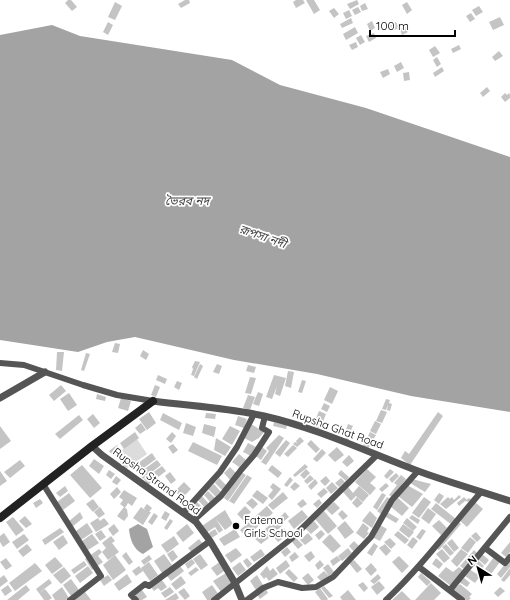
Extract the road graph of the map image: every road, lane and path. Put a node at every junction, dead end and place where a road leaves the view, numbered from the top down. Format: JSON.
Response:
{"nodes":[{"id":1,"x":0,"y":363,"type":"edge"},
{"id":2,"x":45,"y":372,"type":"junction"},
{"id":3,"x":0,"y":398,"type":"edge"},
{"id":4,"x":153,"y":402,"type":"junction"},
{"id":5,"x":254,"y":414,"type":"junction"},
{"id":6,"x":265,"y":416,"type":"junction"},
{"id":7,"x":92,"y":446,"type":"junction"},
{"id":8,"x":377,"y":455,"type":"junction"},
{"id":9,"x":418,"y":471,"type":"junction"},
{"id":10,"x":43,"y":484,"type":"junction"},
{"id":11,"x":481,"y":492,"type":"junction"},
{"id":12,"x":510,"y":501,"type":"edge"},
{"id":13,"x":1,"y":513,"type":"edge"},
{"id":14,"x":183,"y":513,"type":"junction"},
{"id":15,"x":510,"y":517,"type":"edge"},
{"id":16,"x":194,"y":520,"type":"junction"},
{"id":17,"x":210,"y":541,"type":"junction"},
{"id":18,"x":484,"y":548,"type":"junction"},
{"id":19,"x":510,"y":557,"type":"edge"},
{"id":20,"x":419,"y":567,"type":"junction"},
{"id":21,"x":235,"y":583,"type":"junction"},
{"id":22,"x":450,"y":590,"type":"junction"},
{"id":23,"x":70,"y":600,"type":"edge"},
{"id":24,"x":136,"y":600,"type":"edge"},
{"id":25,"x":214,"y":600,"type":"edge"},
{"id":26,"x":242,"y":600,"type":"edge"},
{"id":27,"x":247,"y":600,"type":"edge"},
{"id":28,"x":386,"y":600,"type":"edge"},
{"id":29,"x":462,"y":600,"type":"edge"}],
"edges":[{"from":1,"to":2,"type":"street"},
{"from":2,"to":3,"type":"street"},
{"from":2,"to":4,"type":"street"},
{"from":4,"to":5,"type":"street","name":"Rupsha Ghat Road"},
{"from":4,"to":7,"type":"main road"},
{"from":5,"to":6,"type":"street","name":"Rupsha Ghat Road"},
{"from":5,"to":14,"type":"street"},
{"from":6,"to":8,"type":"street","name":"Rupsha Ghat Road"},
{"from":6,"to":16,"type":"street"},
{"from":7,"to":10,"type":"main road"},
{"from":7,"to":14,"type":"street","name":"Rupsha Strand Road"},
{"from":8,"to":9,"type":"street","name":"Rupsha Ghat Road"},
{"from":8,"to":21,"type":"street"},
{"from":9,"to":11,"type":"street","name":"Rupsha Ghat Road"},
{"from":9,"to":27,"type":"street"},
{"from":10,"to":13,"type":"main road"},
{"from":10,"to":23,"type":"street"},
{"from":11,"to":12,"type":"street","name":"Rupsha Ghat Road"},
{"from":11,"to":20,"type":"street"},
{"from":14,"to":16,"type":"street","name":"Rupsha Strand Road"},
{"from":15,"to":18,"type":"street"},
{"from":16,"to":17,"type":"street","name":"Rupsha Strand Road"},
{"from":17,"to":21,"type":"street","name":"Rupsha Strand Road"},
{"from":17,"to":24,"type":"street"},
{"from":18,"to":19,"type":"street"},
{"from":18,"to":22,"type":"street"},
{"from":20,"to":22,"type":"street"},
{"from":20,"to":28,"type":"street"},
{"from":21,"to":25,"type":"street"},
{"from":21,"to":26,"type":"street","name":"Rupsha Strand Road"},
{"from":22,"to":29,"type":"street"}]}
